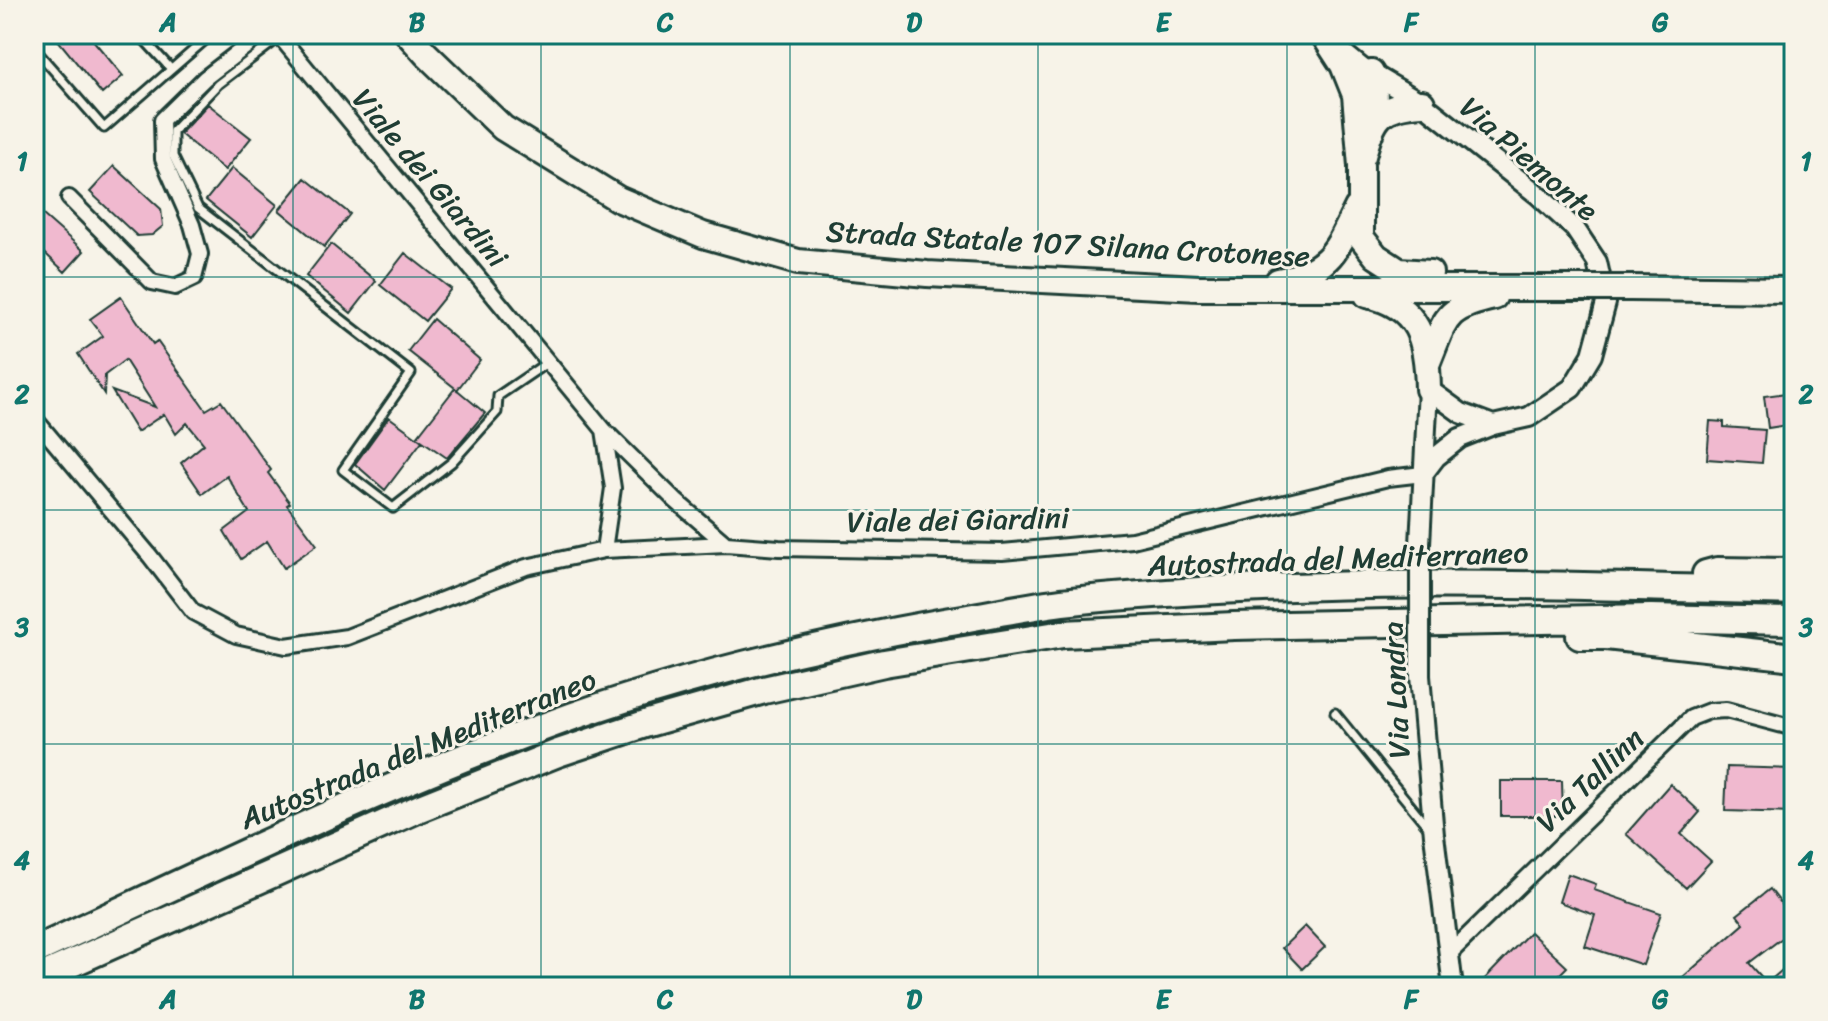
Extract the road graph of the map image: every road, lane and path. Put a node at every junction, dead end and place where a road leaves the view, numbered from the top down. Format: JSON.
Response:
{"nodes":[{"id":1,"x":139,"y":34,"type":"edge"},
{"id":2,"x":212,"y":34,"type":"edge"},
{"id":3,"x":262,"y":34,"type":"edge"},
{"id":4,"x":408,"y":34,"type":"edge"},
{"id":5,"x":1323,"y":34,"type":"edge"},
{"id":6,"x":279,"y":35,"type":"edge"},
{"id":7,"x":34,"y":48,"type":"edge"},
{"id":8,"x":171,"y":69,"type":"junction"},
{"id":9,"x":1371,"y":73,"type":"junction"},
{"id":10,"x":1355,"y":95,"type":"junction"},
{"id":11,"x":1422,"y":103,"type":"junction"},
{"id":12,"x":1370,"y":131,"type":"junction"},
{"id":13,"x":1361,"y":166,"type":"junction"},
{"id":14,"x":69,"y":198,"type":"dead end"},
{"id":15,"x":1360,"y":202,"type":"junction"},
{"id":16,"x":1543,"y":286,"type":"junction"},
{"id":17,"x":1199,"y":288,"type":"junction"},
{"id":18,"x":1576,"y":288,"type":"junction"},
{"id":19,"x":1293,"y":289,"type":"junction"},
{"id":20,"x":1794,"y":290,"type":"edge"},
{"id":21,"x":548,"y":362,"type":"junction"},
{"id":22,"x":1428,"y":362,"type":"junction"},
{"id":23,"x":1428,"y":389,"type":"junction"},
{"id":24,"x":1461,"y":413,"type":"junction"},
{"id":25,"x":34,"y":418,"type":"edge"},
{"id":26,"x":1426,"y":424,"type":"junction"},
{"id":27,"x":1493,"y":425,"type":"junction"},
{"id":28,"x":604,"y":430,"type":"junction"},
{"id":29,"x":1460,"y":438,"type":"junction"},
{"id":30,"x":1423,"y":474,"type":"junction"},
{"id":31,"x":726,"y":544,"type":"junction"},
{"id":32,"x":604,"y":550,"type":"junction"},
{"id":33,"x":1794,"y":572,"type":"edge"},
{"id":34,"x":1649,"y":587,"type":"junction"},
{"id":35,"x":1794,"y":591,"type":"edge"},
{"id":36,"x":1794,"y":621,"type":"edge"},
{"id":37,"x":1234,"y":626,"type":"junction"},
{"id":38,"x":1794,"y":657,"type":"edge"},
{"id":39,"x":1335,"y":713,"type":"dead end"},
{"id":40,"x":1794,"y":728,"type":"edge"},
{"id":41,"x":1434,"y":835,"type":"junction"},
{"id":42,"x":77,"y":945,"type":"junction"},
{"id":43,"x":34,"y":951,"type":"edge"},
{"id":44,"x":1449,"y":954,"type":"junction"},
{"id":45,"x":34,"y":980,"type":"edge"},
{"id":46,"x":1453,"y":987,"type":"edge"}],
"edges":[{"from":1,"to":8,"type":"lane"},
{"from":2,"to":8,"type":"lane"},
{"from":3,"to":14,"type":"street"},
{"from":4,"to":17,"type":"highway","name":"Strada Statale 107 Silana Crotonese"},
{"from":5,"to":9,"type":"street","name":"Via Piemonte"},
{"from":5,"to":10,"type":"highway"},
{"from":6,"to":21,"type":"street","name":"Viale dei Giardini"},
{"from":6,"to":21,"type":"lane"},
{"from":7,"to":8,"type":"lane"},
{"from":9,"to":10,"type":"highway"},
{"from":9,"to":11,"type":"street","name":"Via Piemonte"},
{"from":9,"to":12,"type":"highway"},
{"from":10,"to":13,"type":"highway"},
{"from":11,"to":12,"type":"highway"},
{"from":11,"to":27,"type":"street","name":"Via Piemonte"},
{"from":12,"to":13,"type":"highway"},
{"from":13,"to":15,"type":"highway"},
{"from":15,"to":16,"type":"highway"},
{"from":15,"to":17,"type":"highway"},
{"from":16,"to":18,"type":"highway","name":"Strada Statale 107 Silana Crotonese"},
{"from":16,"to":19,"type":"highway","name":"Strada Statale 107 Silana Crotonese"},
{"from":17,"to":19,"type":"highway","name":"Strada Statale 107 Silana Crotonese"},
{"from":18,"to":20,"type":"highway","name":"Strada Statale 107 Silana Crotonese","bridge":true},
{"from":18,"to":22,"type":"highway"},
{"from":19,"to":22,"type":"highway"},
{"from":21,"to":28,"type":"street","name":"Viale dei Giardini"},
{"from":22,"to":23,"type":"highway"},
{"from":23,"to":24,"type":"street"},
{"from":23,"to":26,"type":"street","name":"Via Londra"},
{"from":24,"to":26,"type":"street"},
{"from":24,"to":27,"type":"street"},
{"from":25,"to":32,"type":"street","name":"Viale dei Giardini"},
{"from":26,"to":29,"type":"street"},
{"from":26,"to":30,"type":"street","name":"Via Londra"},
{"from":27,"to":29,"type":"street","name":"Via Piemonte"},
{"from":28,"to":31,"type":"street","name":"Viale dei Giardini"},
{"from":28,"to":32,"type":"street"},
{"from":29,"to":30,"type":"street","name":"Via Piemonte"},
{"from":30,"to":31,"type":"street","name":"Viale dei Giardini"},
{"from":30,"to":41,"type":"street","name":"Via Londra","bridge":true},
{"from":31,"to":32,"type":"street","name":"Viale dei Giardini"},
{"from":33,"to":34,"type":"highway"},
{"from":34,"to":35,"type":"highway","name":"Autostrada del Mediterraneo"},
{"from":34,"to":42,"type":"highway","name":"Autostrada del Mediterraneo"},
{"from":36,"to":37,"type":"highway","name":"Autostrada del Mediterraneo"},
{"from":37,"to":38,"type":"highway"},
{"from":37,"to":42,"type":"highway","name":"Autostrada del Mediterraneo"},
{"from":39,"to":41,"type":"lane"},
{"from":40,"to":44,"type":"street","name":"Via Tallinn"},
{"from":41,"to":44,"type":"street","name":"Via Londra"},
{"from":42,"to":43,"type":"highway","name":"Autostrada del Mediterraneo"},
{"from":42,"to":45,"type":"highway","name":"Autostrada del Mediterraneo"},
{"from":44,"to":46,"type":"street","name":"Via Londra"}]}
